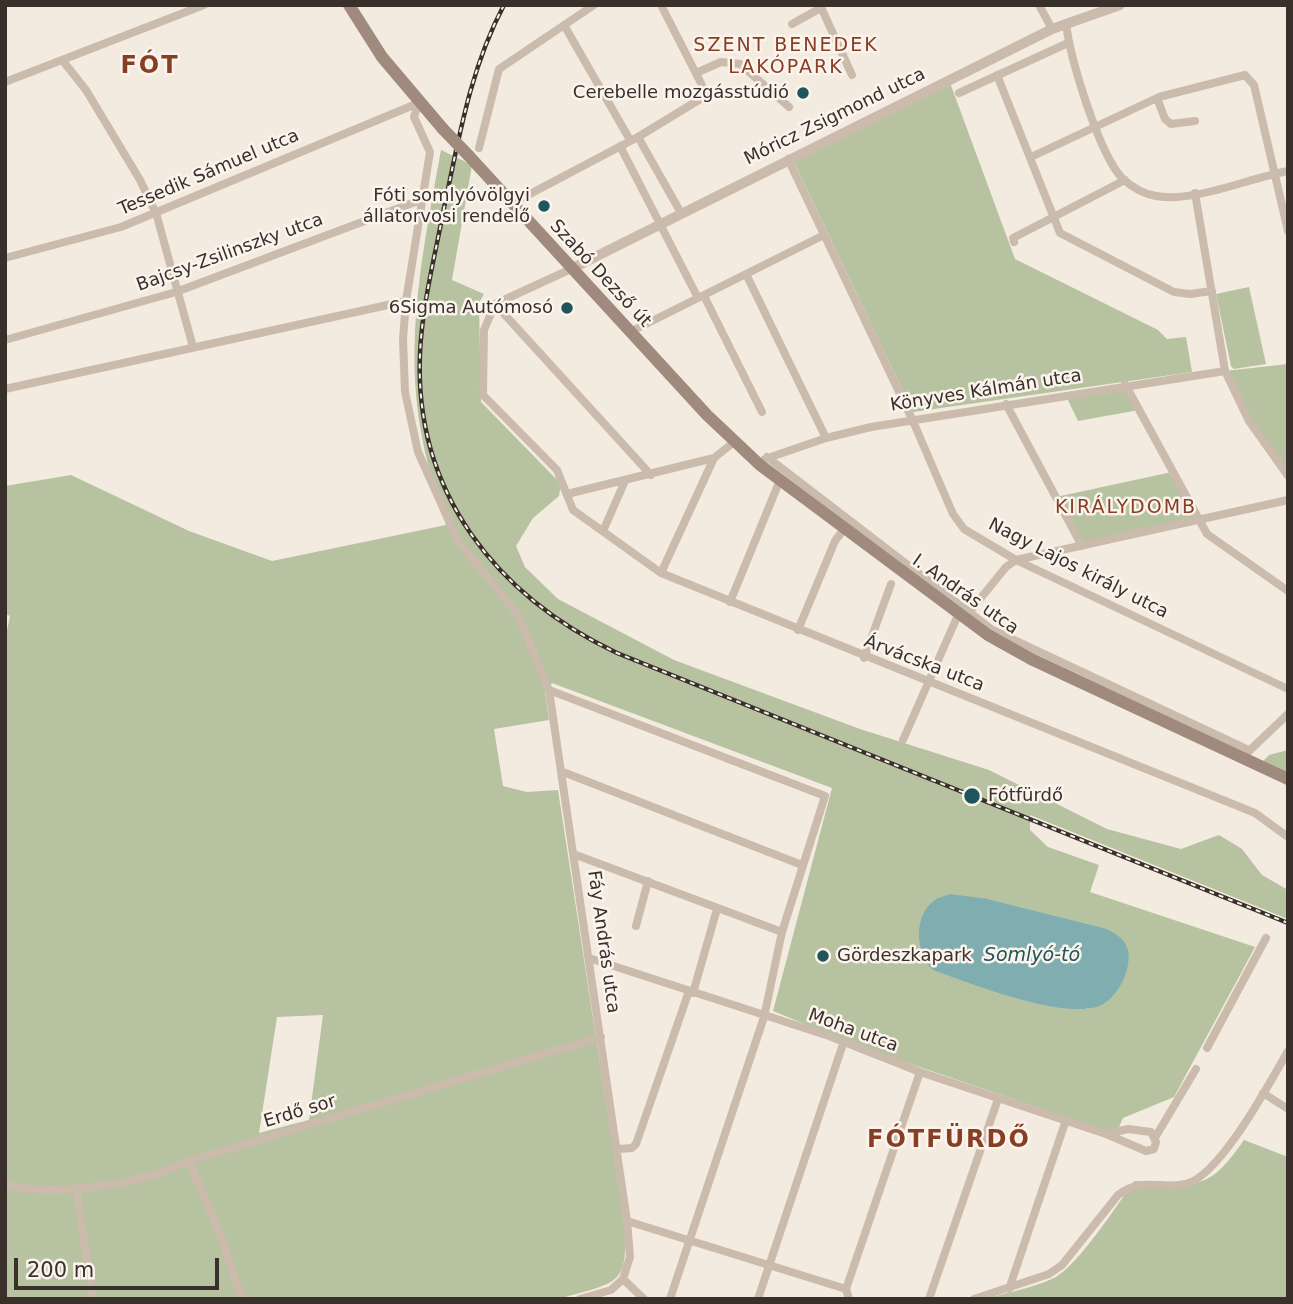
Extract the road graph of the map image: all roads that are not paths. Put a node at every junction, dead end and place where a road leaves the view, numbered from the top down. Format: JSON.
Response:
{"nodes":[{"id":1,"x":204,"y":5,"type":"edge"},
{"id":2,"x":349,"y":5,"type":"edge"},
{"id":3,"x":594,"y":5,"type":"edge"},
{"id":4,"x":661,"y":5,"type":"edge"},
{"id":5,"x":1039,"y":5,"type":"edge"},
{"id":6,"x":1120,"y":5,"type":"edge"},
{"id":7,"x":820,"y":7,"type":"edge"},
{"id":8,"x":1066,"y":23,"type":"junction"},
{"id":9,"x":792,"y":24,"type":"dead end"},
{"id":10,"x":564,"y":25,"type":"junction"},
{"id":11,"x":1052,"y":29,"type":"junction"},
{"id":12,"x":1068,"y":43,"type":"junction"},
{"id":13,"x":63,"y":61,"type":"junction"},
{"id":14,"x":696,"y":73,"type":"junction"},
{"id":15,"x":852,"y":75,"type":"dead end"},
{"id":16,"x":997,"y":75,"type":"junction"},
{"id":17,"x":5,"y":82,"type":"edge"},
{"id":18,"x":959,"y":93,"type":"dead end"},
{"id":19,"x":1157,"y":98,"type":"junction"},
{"id":20,"x":419,"y":102,"type":"junction"},
{"id":21,"x":789,"y":107,"type":"dead end"},
{"id":22,"x":1195,"y":121,"type":"dead end"},
{"id":23,"x":1096,"y":126,"type":"junction"},
{"id":24,"x":634,"y":139,"type":"junction"},
{"id":25,"x":620,"y":146,"type":"junction"},
{"id":26,"x":474,"y":152,"type":"junction"},
{"id":27,"x":1031,"y":157,"type":"junction"},
{"id":28,"x":788,"y":159,"type":"junction"},
{"id":29,"x":1288,"y":171,"type":"edge"},
{"id":30,"x":1274,"y":173,"type":"junction"},
{"id":31,"x":1125,"y":180,"type":"junction"},
{"id":32,"x":1195,"y":194,"type":"junction"},
{"id":33,"x":423,"y":198,"type":"junction"},
{"id":34,"x":511,"y":204,"type":"junction"},
{"id":35,"x":156,"y":213,"type":"junction"},
{"id":36,"x":681,"y":214,"type":"junction"},
{"id":37,"x":1053,"y":217,"type":"junction"},
{"id":38,"x":660,"y":223,"type":"junction"},
{"id":39,"x":1288,"y":231,"type":"edge"},
{"id":40,"x":824,"y":235,"type":"junction"},
{"id":41,"x":1014,"y":242,"type":"dead end"},
{"id":42,"x":5,"y":258,"type":"edge"},
{"id":43,"x":571,"y":270,"type":"junction"},
{"id":44,"x":746,"y":274,"type":"junction"},
{"id":45,"x":1212,"y":291,"type":"junction"},
{"id":46,"x":176,"y":292,"type":"junction"},
{"id":47,"x":701,"y":297,"type":"junction"},
{"id":48,"x":406,"y":301,"type":"junction"},
{"id":49,"x":495,"y":304,"type":"junction"},
{"id":50,"x":630,"y":332,"type":"junction"},
{"id":51,"x":5,"y":340,"type":"edge"},
{"id":52,"x":193,"y":347,"type":"junction"},
{"id":53,"x":1225,"y":371,"type":"junction"},
{"id":54,"x":1125,"y":384,"type":"junction"},
{"id":55,"x":5,"y":389,"type":"edge"},
{"id":56,"x":1006,"y":404,"type":"junction"},
{"id":57,"x":762,"y":412,"type":"dead end"},
{"id":58,"x":912,"y":419,"type":"junction"},
{"id":59,"x":826,"y":438,"type":"junction"},
{"id":60,"x":734,"y":442,"type":"junction"},
{"id":61,"x":714,"y":458,"type":"junction"},
{"id":62,"x":764,"y":461,"type":"junction"},
{"id":63,"x":651,"y":474,"type":"junction"},
{"id":64,"x":1288,"y":477,"type":"edge"},
{"id":65,"x":780,"y":480,"type":"junction"},
{"id":66,"x":625,"y":481,"type":"junction"},
{"id":67,"x":567,"y":494,"type":"junction"},
{"id":68,"x":1288,"y":500,"type":"edge"},
{"id":69,"x":1198,"y":522,"type":"junction"},
{"id":70,"x":844,"y":529,"type":"junction"},
{"id":71,"x":603,"y":531,"type":"junction"},
{"id":72,"x":1082,"y":546,"type":"junction"},
{"id":73,"x":1016,"y":560,"type":"junction"},
{"id":74,"x":661,"y":573,"type":"junction"},
{"id":75,"x":891,"y":584,"type":"dead end"},
{"id":76,"x":1288,"y":591,"type":"edge"},
{"id":77,"x":730,"y":602,"type":"junction"},
{"id":78,"x":971,"y":610,"type":"junction"},
{"id":79,"x":958,"y":615,"type":"junction"},
{"id":80,"x":798,"y":630,"type":"junction"},
{"id":81,"x":864,"y":658,"type":"junction"},
{"id":82,"x":928,"y":682,"type":"junction"},
{"id":83,"x":1288,"y":689,"type":"edge"},
{"id":84,"x":549,"y":690,"type":"junction"},
{"id":85,"x":1288,"y":714,"type":"edge"},
{"id":86,"x":903,"y":740,"type":"dead end"},
{"id":87,"x":1248,"y":754,"type":"junction"},
{"id":88,"x":563,"y":772,"type":"junction"},
{"id":89,"x":1288,"y":779,"type":"edge"},
{"id":90,"x":1288,"y":837,"type":"edge"},
{"id":91,"x":576,"y":855,"type":"junction"},
{"id":92,"x":802,"y":865,"type":"junction"},
{"id":93,"x":649,"y":881,"type":"junction"},
{"id":94,"x":717,"y":909,"type":"junction"},
{"id":95,"x":636,"y":926,"type":"dead end"},
{"id":96,"x":782,"y":932,"type":"junction"},
{"id":97,"x":1266,"y":939,"type":"dead end"},
{"id":98,"x":589,"y":958,"type":"junction"},
{"id":99,"x":691,"y":992,"type":"junction"},
{"id":100,"x":764,"y":1017,"type":"junction"},
{"id":101,"x":601,"y":1037,"type":"junction"},
{"id":102,"x":844,"y":1044,"type":"junction"},
{"id":103,"x":1208,"y":1048,"type":"dead end"},
{"id":104,"x":1288,"y":1051,"type":"edge"},
{"id":105,"x":1196,"y":1069,"type":"dead end"},
{"id":106,"x":920,"y":1072,"type":"junction"},
{"id":107,"x":1264,"y":1093,"type":"junction"},
{"id":108,"x":998,"y":1099,"type":"junction"},
{"id":109,"x":1288,"y":1108,"type":"edge"},
{"id":110,"x":1066,"y":1120,"type":"junction"},
{"id":111,"x":1106,"y":1134,"type":"junction"},
{"id":112,"x":1156,"y":1136,"type":"junction"},
{"id":113,"x":618,"y":1149,"type":"junction"},
{"id":114,"x":189,"y":1161,"type":"junction"},
{"id":115,"x":5,"y":1184,"type":"edge"},
{"id":116,"x":76,"y":1187,"type":"junction"},
{"id":117,"x":627,"y":1221,"type":"junction"},
{"id":118,"x":690,"y":1239,"type":"junction"},
{"id":119,"x":768,"y":1263,"type":"junction"},
{"id":120,"x":623,"y":1279,"type":"junction"},
{"id":121,"x":1009,"y":1289,"type":"junction"},
{"id":122,"x":847,"y":1296,"type":"edge"},
{"id":123,"x":93,"y":1299,"type":"edge"},
{"id":124,"x":242,"y":1299,"type":"edge"},
{"id":125,"x":580,"y":1299,"type":"edge"},
{"id":126,"x":645,"y":1299,"type":"edge"},
{"id":127,"x":670,"y":1299,"type":"edge"},
{"id":128,"x":758,"y":1299,"type":"edge"},
{"id":129,"x":929,"y":1299,"type":"edge"},
{"id":130,"x":974,"y":1299,"type":"edge"}],
"edges":[{"from":1,"to":13,"type":"street"},
{"from":2,"to":20,"type":"main road","name":"Szabó Dezső út"},
{"from":3,"to":10,"type":"street"},
{"from":4,"to":14,"type":"street"},
{"from":5,"to":11,"type":"street"},
{"from":6,"to":8,"type":"street","name":"Móricz Zsigmond utca"},
{"from":7,"to":9,"type":"street"},
{"from":7,"to":15,"type":"street"},
{"from":8,"to":11,"type":"street","name":"Móricz Zsigmond utca"},
{"from":8,"to":12,"type":"street"},
{"from":10,"to":24,"type":"street"},
{"from":10,"to":26,"type":"street"},
{"from":11,"to":28,"type":"street","name":"Móricz Zsigmond utca"},
{"from":12,"to":16,"type":"street"},
{"from":12,"to":23,"type":"street"},
{"from":13,"to":17,"type":"street"},
{"from":13,"to":35,"type":"street"},
{"from":14,"to":21,"type":"street"},
{"from":14,"to":24,"type":"street"},
{"from":16,"to":18,"type":"street"},
{"from":16,"to":27,"type":"street"},
{"from":19,"to":22,"type":"street"},
{"from":19,"to":23,"type":"street"},
{"from":19,"to":30,"type":"street"},
{"from":20,"to":26,"type":"main road","name":"Szabó Dezső út","bridge":true},
{"from":20,"to":33,"type":"street","name":"Fáy András utca"},
{"from":20,"to":35,"type":"street","name":"Tessedik Sámuel utca"},
{"from":23,"to":27,"type":"street"},
{"from":23,"to":31,"type":"street"},
{"from":24,"to":25,"type":"street"},
{"from":24,"to":36,"type":"street"},
{"from":25,"to":34,"type":"street"},
{"from":25,"to":38,"type":"street"},
{"from":26,"to":34,"type":"main road","name":"Szabó Dezső út"},
{"from":27,"to":37,"type":"street"},
{"from":28,"to":36,"type":"street","name":"Móricz Zsigmond utca"},
{"from":28,"to":40,"type":"street","name":"Nagy Lajos király utca"},
{"from":29,"to":30,"type":"street"},
{"from":30,"to":32,"type":"street"},
{"from":30,"to":39,"type":"street"},
{"from":31,"to":32,"type":"street"},
{"from":31,"to":37,"type":"street"},
{"from":32,"to":45,"type":"street"},
{"from":33,"to":46,"type":"street","name":"Bajcsy-Zsilinszky utca"},
{"from":33,"to":48,"type":"street","name":"Fáy András utca"},
{"from":34,"to":43,"type":"main road","name":"Szabó Dezső út"},
{"from":35,"to":42,"type":"street","name":"Tessedik Sámuel utca"},
{"from":35,"to":46,"type":"street"},
{"from":36,"to":38,"type":"street","name":"Móricz Zsigmond utca"},
{"from":37,"to":41,"type":"street"},
{"from":37,"to":45,"type":"street"},
{"from":38,"to":43,"type":"street","name":"Móricz Zsigmond utca"},
{"from":38,"to":47,"type":"street"},
{"from":40,"to":44,"type":"street"},
{"from":40,"to":58,"type":"street","name":"Nagy Lajos király utca"},
{"from":43,"to":49,"type":"street"},
{"from":43,"to":50,"type":"main road","name":"Szabó Dezső út"},
{"from":44,"to":47,"type":"street"},
{"from":44,"to":59,"type":"street"},
{"from":45,"to":53,"type":"street"},
{"from":46,"to":51,"type":"street","name":"Bajcsy-Zsilinszky utca"},
{"from":46,"to":52,"type":"street"},
{"from":47,"to":50,"type":"street"},
{"from":47,"to":57,"type":"street"},
{"from":48,"to":52,"type":"street"},
{"from":48,"to":84,"type":"street","name":"Fáy András utca"},
{"from":49,"to":63,"type":"street"},
{"from":49,"to":67,"type":"street","name":"Árvácska utca"},
{"from":50,"to":60,"type":"main road","name":"Szabó Dezső út"},
{"from":52,"to":55,"type":"street"},
{"from":53,"to":54,"type":"street","name":"Könyves Kálmán utca"},
{"from":53,"to":64,"type":"street"},
{"from":54,"to":56,"type":"street","name":"Könyves Kálmán utca"},
{"from":54,"to":69,"type":"street"},
{"from":56,"to":58,"type":"street","name":"Könyves Kálmán utca"},
{"from":56,"to":72,"type":"street"},
{"from":58,"to":59,"type":"street","name":"Könyves Kálmán utca"},
{"from":58,"to":73,"type":"street","name":"Nagy Lajos király utca"},
{"from":59,"to":62,"type":"street","name":"Könyves Kálmán utca"},
{"from":60,"to":61,"type":"street"},
{"from":60,"to":62,"type":"main road","name":"Szabó Dezső út"},
{"from":61,"to":63,"type":"street"},
{"from":61,"to":74,"type":"street"},
{"from":62,"to":65,"type":"main road","name":"I. András utca"},
{"from":62,"to":78,"type":"street","name":"I. András utca"},
{"from":63,"to":66,"type":"street"},
{"from":65,"to":70,"type":"main road","name":"I. András utca"},
{"from":65,"to":77,"type":"street"},
{"from":66,"to":67,"type":"street"},
{"from":66,"to":71,"type":"street"},
{"from":67,"to":71,"type":"street","name":"Árvácska utca"},
{"from":68,"to":69,"type":"street"},
{"from":69,"to":72,"type":"street"},
{"from":69,"to":76,"type":"street"},
{"from":70,"to":79,"type":"main road","name":"I. András utca"},
{"from":70,"to":80,"type":"street"},
{"from":71,"to":74,"type":"street","name":"Árvácska utca"},
{"from":72,"to":73,"type":"street"},
{"from":73,"to":78,"type":"street"},
{"from":73,"to":83,"type":"street","name":"Nagy Lajos király utca"},
{"from":74,"to":77,"type":"street","name":"Árvácska utca"},
{"from":75,"to":81,"type":"street"},
{"from":77,"to":80,"type":"street","name":"Árvácska utca"},
{"from":78,"to":87,"type":"street","name":"I. András utca"},
{"from":79,"to":82,"type":"street"},
{"from":79,"to":87,"type":"main road","name":"I. András utca"},
{"from":80,"to":81,"type":"street","name":"Árvácska utca"},
{"from":81,"to":82,"type":"street","name":"Árvácska utca"},
{"from":82,"to":86,"type":"street"},
{"from":82,"to":90,"type":"street","name":"Árvácska utca"},
{"from":84,"to":88,"type":"street","name":"Fáy András utca"},
{"from":84,"to":92,"type":"street"},
{"from":85,"to":87,"type":"street"},
{"from":87,"to":89,"type":"main road"},
{"from":88,"to":91,"type":"street","name":"Fáy András utca"},
{"from":88,"to":92,"type":"street"},
{"from":91,"to":93,"type":"street"},
{"from":91,"to":98,"type":"street","name":"Fáy András utca"},
{"from":92,"to":96,"type":"street"},
{"from":93,"to":94,"type":"street"},
{"from":93,"to":95,"type":"street"},
{"from":94,"to":96,"type":"street"},
{"from":94,"to":99,"type":"street"},
{"from":96,"to":100,"type":"street"},
{"from":97,"to":103,"type":"street"},
{"from":98,"to":99,"type":"street","name":"Moha utca"},
{"from":98,"to":101,"type":"street","name":"Fáy András utca"},
{"from":99,"to":100,"type":"street","name":"Moha utca"},
{"from":99,"to":113,"type":"street"},
{"from":100,"to":102,"type":"street","name":"Moha utca"},
{"from":100,"to":118,"type":"street"},
{"from":101,"to":113,"type":"street","name":"Fáy András utca"},
{"from":101,"to":114,"type":"street","name":"Erdő sor"},
{"from":102,"to":106,"type":"street","name":"Moha utca"},
{"from":102,"to":119,"type":"street"},
{"from":104,"to":107,"type":"street"},
{"from":105,"to":112,"type":"street"},
{"from":106,"to":108,"type":"street","name":"Moha utca"},
{"from":106,"to":122,"type":"street"},
{"from":107,"to":109,"type":"street"},
{"from":107,"to":121,"type":"street"},
{"from":108,"to":110,"type":"street","name":"Moha utca"},
{"from":108,"to":129,"type":"street"},
{"from":110,"to":111,"type":"street","name":"Moha utca"},
{"from":110,"to":121,"type":"street"},
{"from":111,"to":112,"type":"street","name":"Moha utca"},
{"from":111,"to":112,"type":"street","name":"Moha utca"},
{"from":113,"to":117,"type":"street","name":"Fáy András utca"},
{"from":114,"to":116,"type":"street","name":"Erdő sor"},
{"from":114,"to":124,"type":"street"},
{"from":115,"to":116,"type":"street","name":"Erdő sor"},
{"from":116,"to":123,"type":"street"},
{"from":117,"to":118,"type":"street"},
{"from":117,"to":120,"type":"street","name":"Fáy András utca"},
{"from":118,"to":119,"type":"street"},
{"from":118,"to":127,"type":"street"},
{"from":119,"to":122,"type":"street"},
{"from":119,"to":128,"type":"street"},
{"from":120,"to":125,"type":"street"},
{"from":120,"to":126,"type":"street"},
{"from":121,"to":130,"type":"street"}]}
